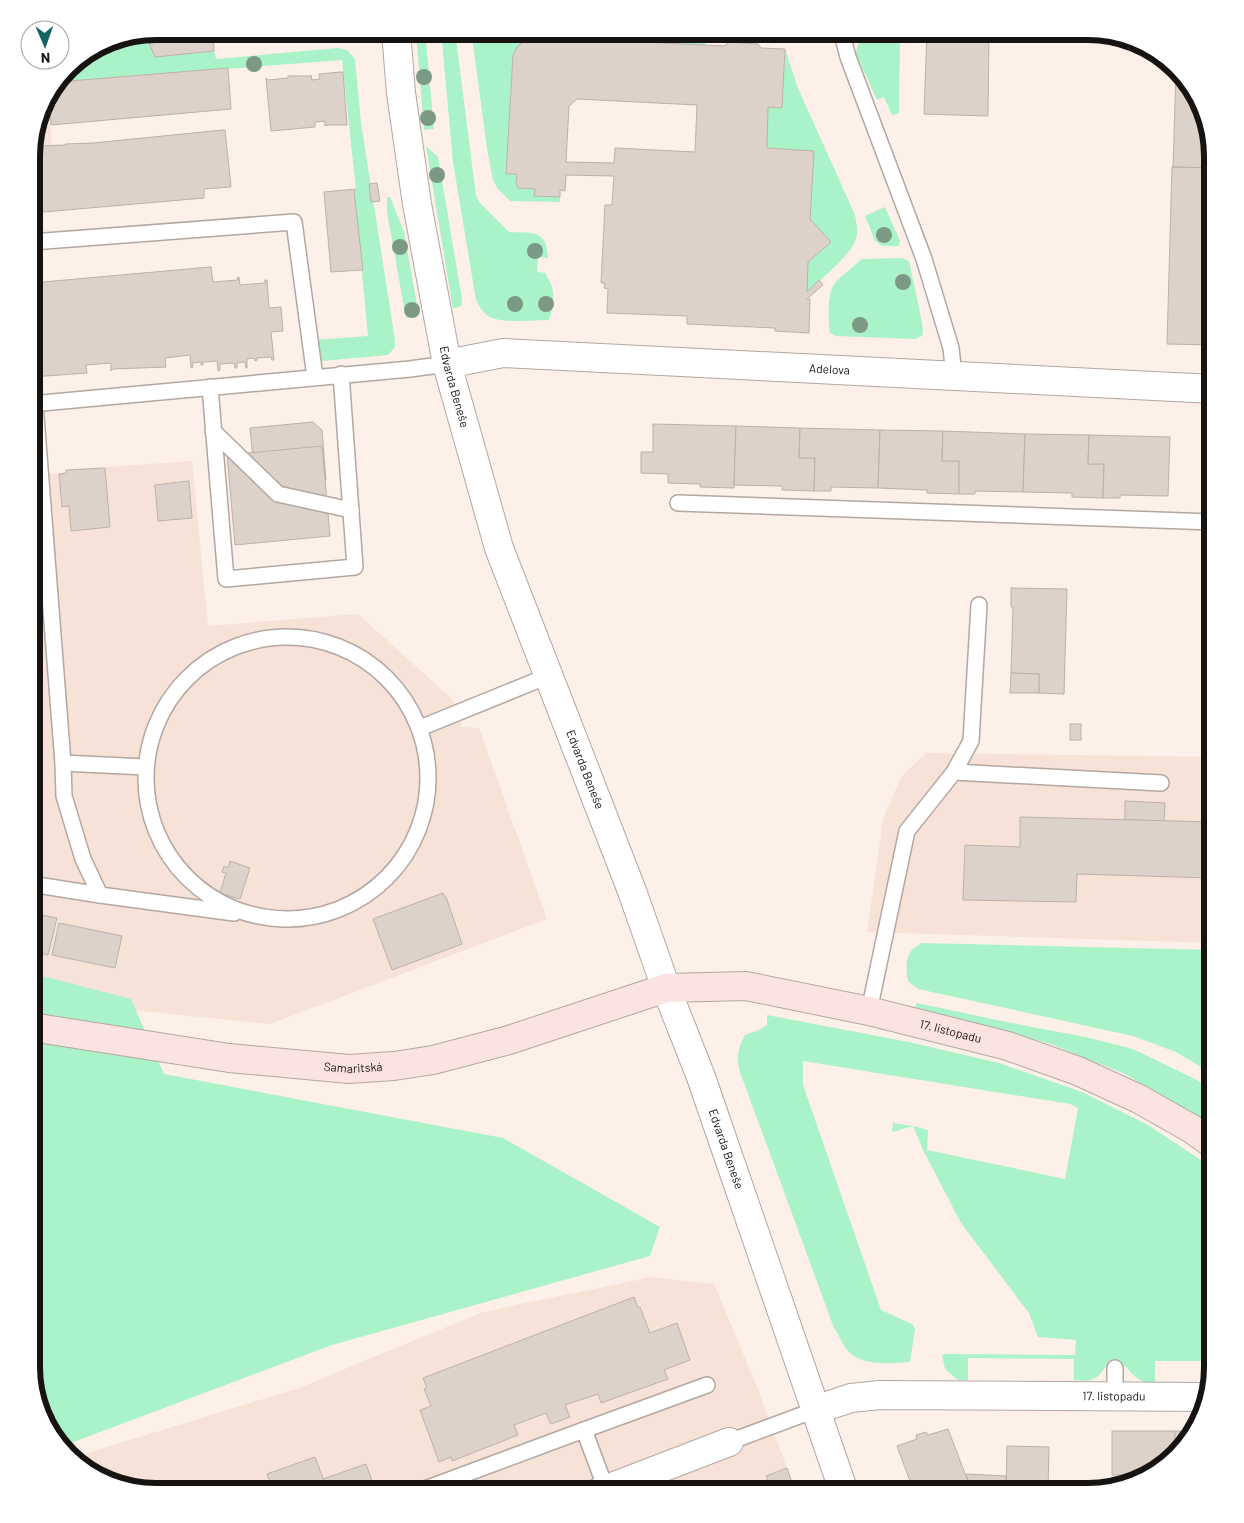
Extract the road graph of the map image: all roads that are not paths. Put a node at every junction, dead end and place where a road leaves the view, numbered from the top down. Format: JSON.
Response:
{"nodes":[{"id":1,"x":397,"y":40,"type":"edge"},
{"id":2,"x":843,"y":40,"type":"edge"},
{"id":3,"x":40,"y":241,"type":"edge"},
{"id":4,"x":447,"y":364,"type":"junction"},
{"id":5,"x":341,"y":374,"type":"junction"},
{"id":6,"x":954,"y":376,"type":"junction"},
{"id":7,"x":315,"y":377,"type":"junction"},
{"id":8,"x":210,"y":387,"type":"junction"},
{"id":9,"x":1204,"y":389,"type":"edge"},
{"id":10,"x":40,"y":403,"type":"edge"},
{"id":11,"x":213,"y":431,"type":"junction"},
{"id":12,"x":40,"y":488,"type":"edge"},
{"id":13,"x":678,"y":503,"type":"dead end"},
{"id":14,"x":351,"y":510,"type":"junction"},
{"id":15,"x":1204,"y":522,"type":"edge"},
{"id":16,"x":979,"y":605,"type":"dead end"},
{"id":17,"x":548,"y":676,"type":"junction"},
{"id":18,"x":420,"y":728,"type":"junction"},
{"id":19,"x":63,"y":763,"type":"junction"},
{"id":20,"x":145,"y":767,"type":"junction"},
{"id":21,"x":954,"y":772,"type":"junction"},
{"id":22,"x":1161,"y":783,"type":"dead end"},
{"id":23,"x":40,"y":885,"type":"edge"},
{"id":24,"x":100,"y":895,"type":"junction"},
{"id":25,"x":251,"y":915,"type":"junction"},
{"id":26,"x":666,"y":988,"type":"junction"},
{"id":27,"x":868,"y":1011,"type":"junction"},
{"id":28,"x":40,"y":1029,"type":"edge"},
{"id":29,"x":1204,"y":1138,"type":"edge"},
{"id":30,"x":1115,"y":1368,"type":"dead end"},
{"id":31,"x":707,"y":1385,"type":"dead end"},
{"id":32,"x":1115,"y":1396,"type":"junction"},
{"id":33,"x":1200,"y":1397,"type":"edge"},
{"id":34,"x":815,"y":1410,"type":"junction"},
{"id":35,"x":584,"y":1430,"type":"junction"},
{"id":36,"x":729,"y":1442,"type":"joint"},
{"id":37,"x":441,"y":1483,"type":"edge"},
{"id":38,"x":600,"y":1483,"type":"edge"},
{"id":39,"x":621,"y":1483,"type":"edge"},
{"id":40,"x":841,"y":1483,"type":"edge"}],
"edges":[{"from":1,"to":4,"type":"street","name":"Edvarda Beneše"},
{"from":2,"to":6,"type":"lane"},
{"from":3,"to":7,"type":"lane"},
{"from":4,"to":5,"type":"lane"},
{"from":4,"to":6,"type":"street","name":"Adelova"},
{"from":4,"to":17,"type":"street","name":"Edvarda Beneše"},
{"from":5,"to":7,"type":"lane"},
{"from":5,"to":14,"type":"lane"},
{"from":6,"to":9,"type":"street","name":"Adelova"},
{"from":7,"to":8,"type":"lane"},
{"from":8,"to":10,"type":"lane"},
{"from":8,"to":11,"type":"lane"},
{"from":11,"to":14,"type":"lane"},
{"from":11,"to":14,"type":"lane"},
{"from":12,"to":19,"type":"lane"},
{"from":13,"to":15,"type":"lane"},
{"from":16,"to":21,"type":"lane"},
{"from":17,"to":18,"type":"lane"},
{"from":17,"to":26,"type":"street","name":"Edvarda Beneše"},
{"from":18,"to":20,"type":"lane"},
{"from":18,"to":25,"type":"lane"},
{"from":19,"to":20,"type":"lane"},
{"from":19,"to":24,"type":"lane"},
{"from":20,"to":25,"type":"lane"},
{"from":21,"to":22,"type":"lane"},
{"from":21,"to":27,"type":"lane"},
{"from":23,"to":24,"type":"lane"},
{"from":24,"to":25,"type":"lane"},
{"from":26,"to":27,"type":"main road","name":"17. listopadu"},
{"from":26,"to":28,"type":"main road","name":"Samaritská"},
{"from":26,"to":34,"type":"street","name":"Edvarda Beneše"},
{"from":27,"to":29,"type":"main road","name":"17. listopadu"},
{"from":30,"to":32,"type":"lane"},
{"from":31,"to":35,"type":"lane"},
{"from":32,"to":33,"type":"street","name":"17. listopadu"},
{"from":32,"to":34,"type":"street","name":"17. listopadu"},
{"from":34,"to":36,"type":"lane"},
{"from":34,"to":40,"type":"street","name":"Edvarda Beneše"},
{"from":35,"to":37,"type":"lane"},
{"from":35,"to":38,"type":"lane"},
{"from":36,"to":39,"type":"street"}]}
